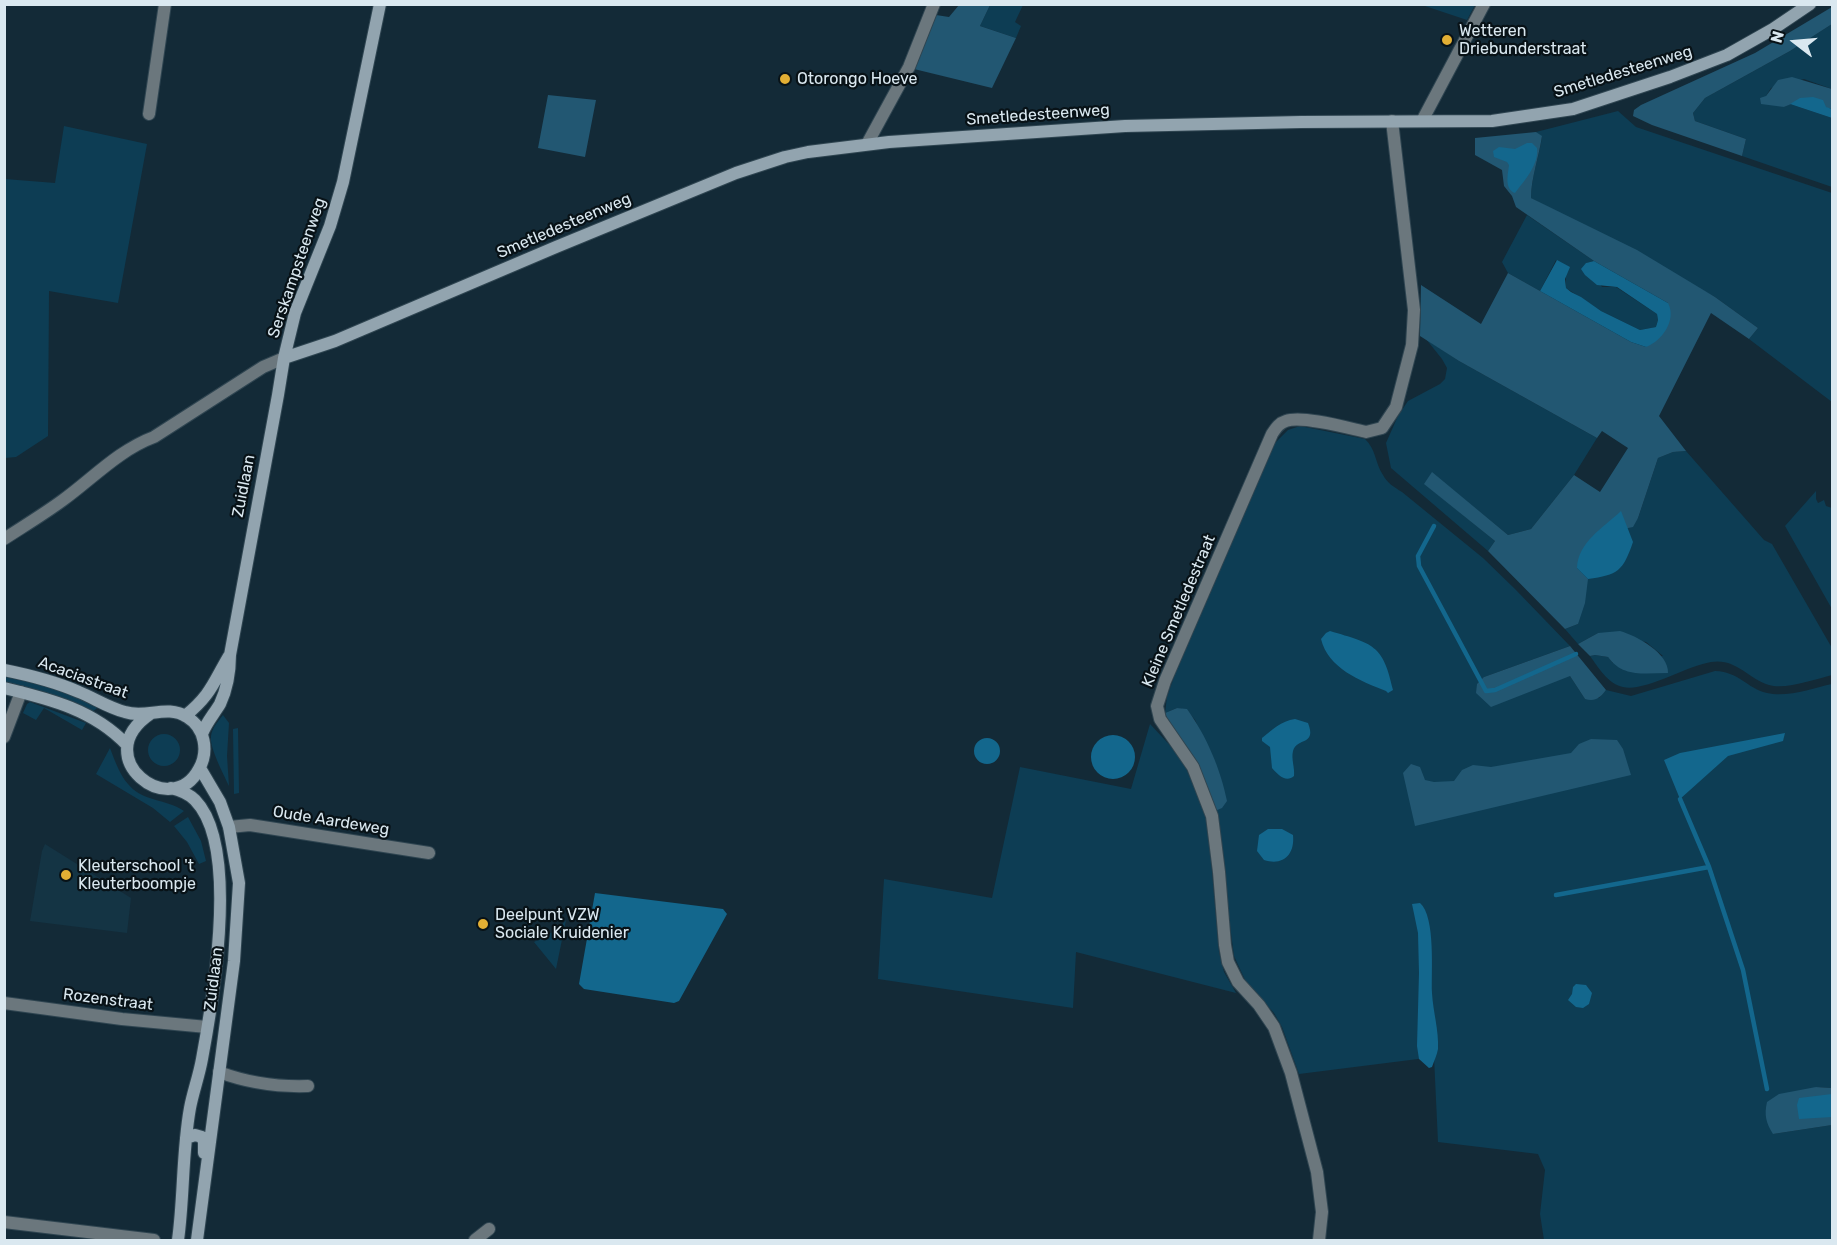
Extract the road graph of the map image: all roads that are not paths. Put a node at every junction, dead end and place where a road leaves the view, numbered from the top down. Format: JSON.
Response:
{"nodes":[{"id":1,"x":165,"y":4,"type":"edge"},
{"id":2,"x":380,"y":4,"type":"edge"},
{"id":3,"x":934,"y":4,"type":"edge"},
{"id":4,"x":1484,"y":4,"type":"edge"},
{"id":5,"x":1810,"y":4,"type":"edge"},
{"id":6,"x":149,"y":114,"type":"dead end"},
{"id":7,"x":1392,"y":121,"type":"junction"},
{"id":8,"x":1422,"y":121,"type":"junction"},
{"id":9,"x":867,"y":144,"type":"junction"},
{"id":10,"x":284,"y":358,"type":"junction"},
{"id":11,"x":4,"y":538,"type":"edge"},
{"id":12,"x":230,"y":655,"type":"junction"},
{"id":13,"x":4,"y":669,"type":"edge"},
{"id":14,"x":4,"y":687,"type":"edge"},
{"id":15,"x":21,"y":692,"type":"junction"},
{"id":16,"x":150,"y":714,"type":"junction"},
{"id":17,"x":185,"y":716,"type":"junction"},
{"id":18,"x":202,"y":734,"type":"junction"},
{"id":19,"x":4,"y":737,"type":"edge"},
{"id":20,"x":127,"y":744,"type":"junction"},
{"id":21,"x":200,"y":768,"type":"junction"},
{"id":22,"x":171,"y":788,"type":"junction"},
{"id":23,"x":229,"y":827,"type":"junction"},
{"id":24,"x":429,"y":853,"type":"dead end"},
{"id":25,"x":4,"y":1003,"type":"edge"},
{"id":26,"x":207,"y":1027,"type":"junction"},
{"id":27,"x":219,"y":1072,"type":"junction"},
{"id":28,"x":308,"y":1086,"type":"dead end"},
{"id":29,"x":186,"y":1138,"type":"junction"},
{"id":30,"x":203,"y":1201,"type":"junction"},
{"id":31,"x":4,"y":1222,"type":"edge"},
{"id":32,"x":489,"y":1229,"type":"dead end"},
{"id":33,"x":154,"y":1240,"type":"edge"},
{"id":34,"x":178,"y":1240,"type":"edge"},
{"id":35,"x":197,"y":1240,"type":"edge"},
{"id":36,"x":475,"y":1240,"type":"edge"},
{"id":37,"x":1319,"y":1240,"type":"edge"}],
"edges":[{"from":1,"to":6,"type":"street"},
{"from":2,"to":10,"type":"street","name":"Serskampsteenweg"},
{"from":3,"to":9,"type":"street"},
{"from":4,"to":8,"type":"street"},
{"from":5,"to":8,"type":"street","name":"Smetledesteenweg"},
{"from":7,"to":8,"type":"street","name":"Smetledesteenweg"},
{"from":7,"to":9,"type":"street","name":"Smetledesteenweg"},
{"from":7,"to":37,"type":"street","name":"Kleine Smetledestraat"},
{"from":9,"to":10,"type":"street","name":"Smetledesteenweg"},
{"from":10,"to":11,"type":"street","name":"Serskampsteenweg"},
{"from":10,"to":12,"type":"street","name":"Zuidlaan"},
{"from":12,"to":17,"type":"street","name":"Zuidlaan"},
{"from":12,"to":18,"type":"street","name":"Zuidlaan"},
{"from":13,"to":16,"type":"street","name":"Acaciastraat"},
{"from":14,"to":15,"type":"street","name":"Acaciastraat"},
{"from":15,"to":19,"type":"street"},
{"from":15,"to":20,"type":"street","name":"Acaciastraat"},
{"from":16,"to":17,"type":"street","name":"Acaciastraat"},
{"from":16,"to":20,"type":"street","name":"Acaciastraat"},
{"from":17,"to":18,"type":"street"},
{"from":18,"to":21,"type":"street"},
{"from":20,"to":22,"type":"street"},
{"from":21,"to":22,"type":"street"},
{"from":21,"to":23,"type":"street","name":"Zuidlaan"},
{"from":22,"to":26,"type":"street","name":"Zuidlaan"},
{"from":23,"to":24,"type":"street","name":"Oude Aardeweg"},
{"from":23,"to":27,"type":"street","name":"Zuidlaan"},
{"from":25,"to":26,"type":"street","name":"Rozenstraat"},
{"from":26,"to":29,"type":"street","name":"Zuidlaan"},
{"from":27,"to":28,"type":"street"},
{"from":27,"to":30,"type":"street","name":"Zuidlaan"},
{"from":29,"to":30,"type":"street","name":"Zuidlaan"},
{"from":29,"to":34,"type":"street","name":"Zuidlaan"},
{"from":30,"to":35,"type":"street","name":"Zuidlaan"},
{"from":31,"to":33,"type":"street"},
{"from":32,"to":36,"type":"street"}]}
